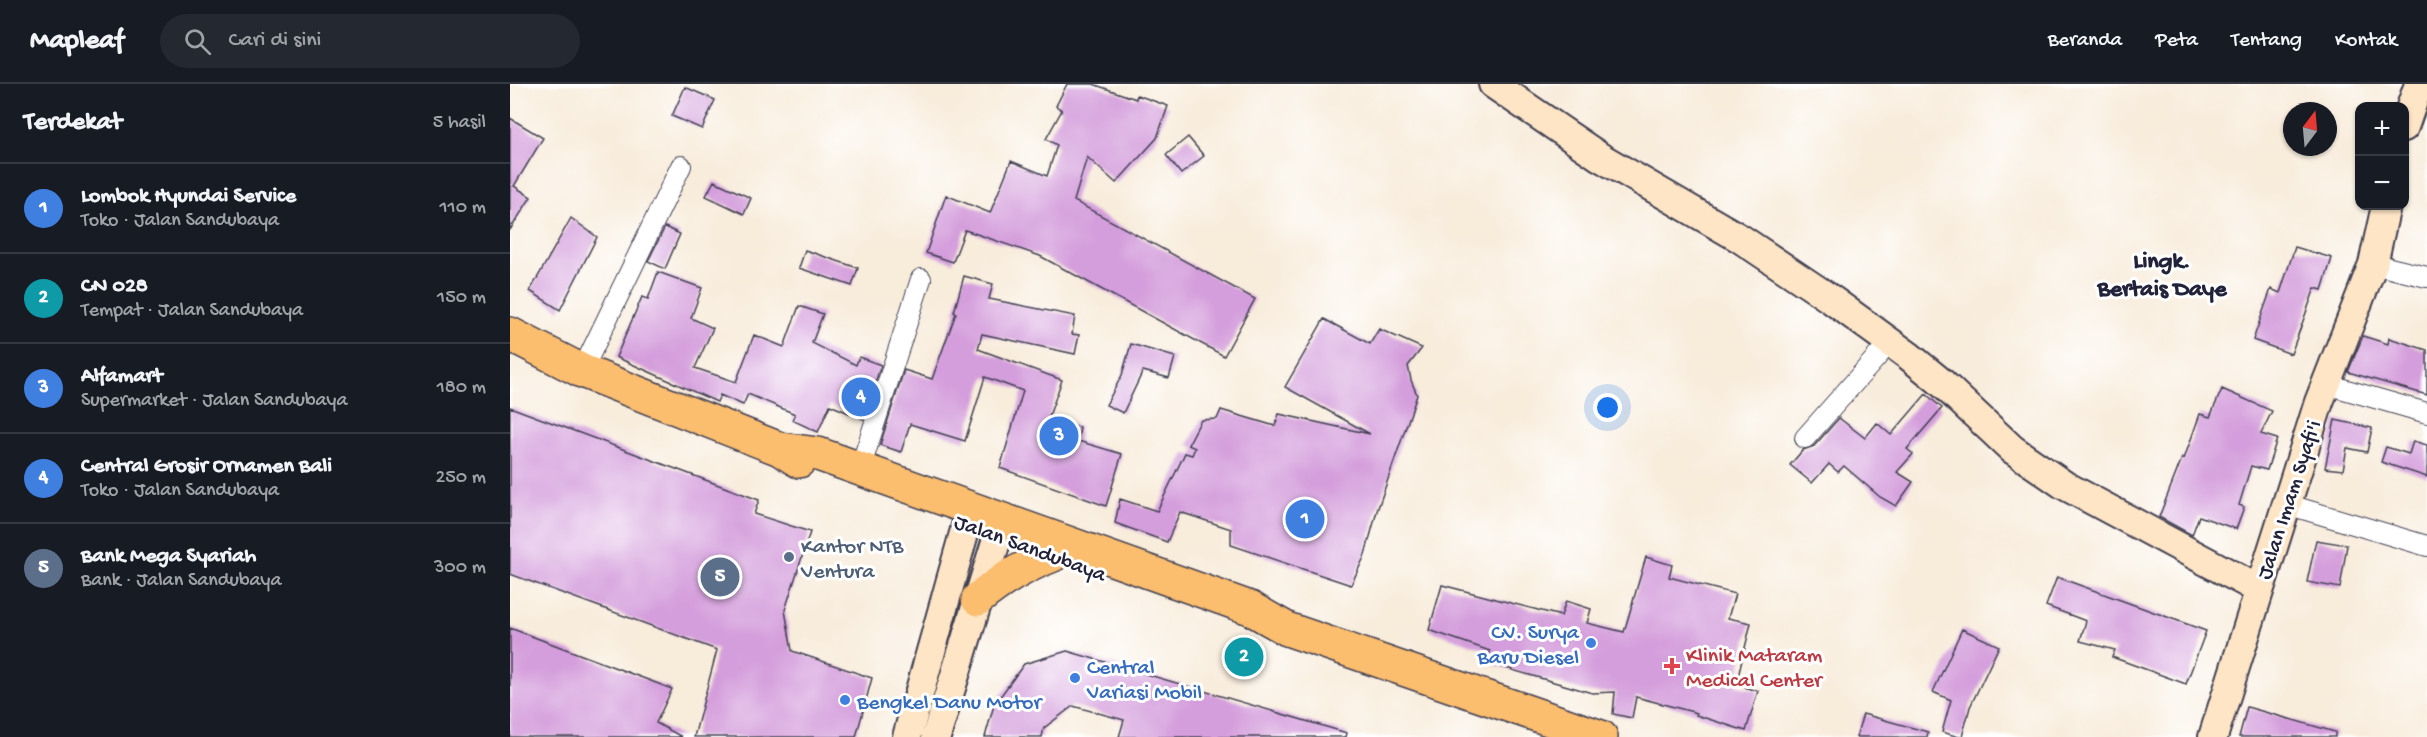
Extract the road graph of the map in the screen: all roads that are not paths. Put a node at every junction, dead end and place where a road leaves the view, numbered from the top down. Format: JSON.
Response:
{"nodes":[{"id":1,"x":1493,"y":84,"type":"edge"},
{"id":2,"x":2419,"y":84,"type":"edge"},
{"id":3,"x":2409,"y":113,"type":"edge"},
{"id":4,"x":681,"y":166,"type":"dead end"},
{"id":5,"x":2385,"y":210,"type":"edge"},
{"id":6,"x":2373,"y":264,"type":"junction"},
{"id":7,"x":2427,"y":277,"type":"edge"},
{"id":8,"x":921,"y":279,"type":"dead end"},
{"id":9,"x":510,"y":334,"type":"edge"},
{"id":10,"x":1890,"y":342,"type":"junction"},
{"id":11,"x":582,"y":371,"type":"junction"},
{"id":12,"x":2326,"y":384,"type":"junction"},
{"id":13,"x":2427,"y":413,"type":"edge"},
{"id":14,"x":1805,"y":438,"type":"dead end"},
{"id":15,"x":780,"y":449,"type":"junction"},
{"id":16,"x":860,"y":469,"type":"junction"},
{"id":17,"x":2286,"y":504,"type":"junction"},
{"id":18,"x":968,"y":516,"type":"junction"},
{"id":19,"x":1000,"y":527,"type":"junction"},
{"id":20,"x":2427,"y":546,"type":"edge"},
{"id":21,"x":1053,"y":555,"type":"junction"},
{"id":22,"x":2258,"y":589,"type":"junction"},
{"id":23,"x":978,"y":599,"type":"junction"},
{"id":24,"x":1287,"y":628,"type":"junction"},
{"id":25,"x":907,"y":737,"type":"edge"},
{"id":26,"x":936,"y":737,"type":"edge"},
{"id":27,"x":1601,"y":737,"type":"edge"},
{"id":28,"x":2213,"y":737,"type":"edge"}],
"edges":[{"from":1,"to":10,"type":"street"},
{"from":2,"to":3,"type":"street"},
{"from":4,"to":11,"type":"street"},
{"from":5,"to":6,"type":"street","name":"Jalan Imam Syafi'i"},
{"from":6,"to":7,"type":"street"},
{"from":6,"to":12,"type":"street","name":"Jalan Imam Syafi'i"},
{"from":8,"to":16,"type":"street"},
{"from":9,"to":11,"type":"highway","name":"Jalan Sandubaya"},
{"from":10,"to":14,"type":"street"},
{"from":10,"to":22,"type":"street"},
{"from":11,"to":15,"type":"highway","name":"Jalan Sandubaya"},
{"from":12,"to":13,"type":"street"},
{"from":12,"to":17,"type":"street","name":"Jalan Imam Syafi'i"},
{"from":15,"to":16,"type":"highway","name":"Jalan Sandubaya"},
{"from":15,"to":18,"type":"highway","name":"Jalan Sandubaya"},
{"from":16,"to":18,"type":"highway","name":"Jalan Sandubaya"},
{"from":17,"to":20,"type":"street"},
{"from":17,"to":22,"type":"street","name":"Jalan Imam Syafi'i"},
{"from":18,"to":19,"type":"highway","name":"Jalan Sandubaya"},
{"from":18,"to":25,"type":"street"},
{"from":19,"to":21,"type":"highway","name":"Jalan Sandubaya"},
{"from":19,"to":23,"type":"street"},
{"from":19,"to":24,"type":"highway","name":"Jalan Sandubaya"},
{"from":21,"to":23,"type":"highway"},
{"from":21,"to":24,"type":"highway","name":"Jalan Sandubaya"},
{"from":22,"to":28,"type":"street","name":"Jalan Imam Syafi'i"},
{"from":23,"to":26,"type":"street"},
{"from":24,"to":27,"type":"highway","name":"Jalan Sandubaya"}]}
